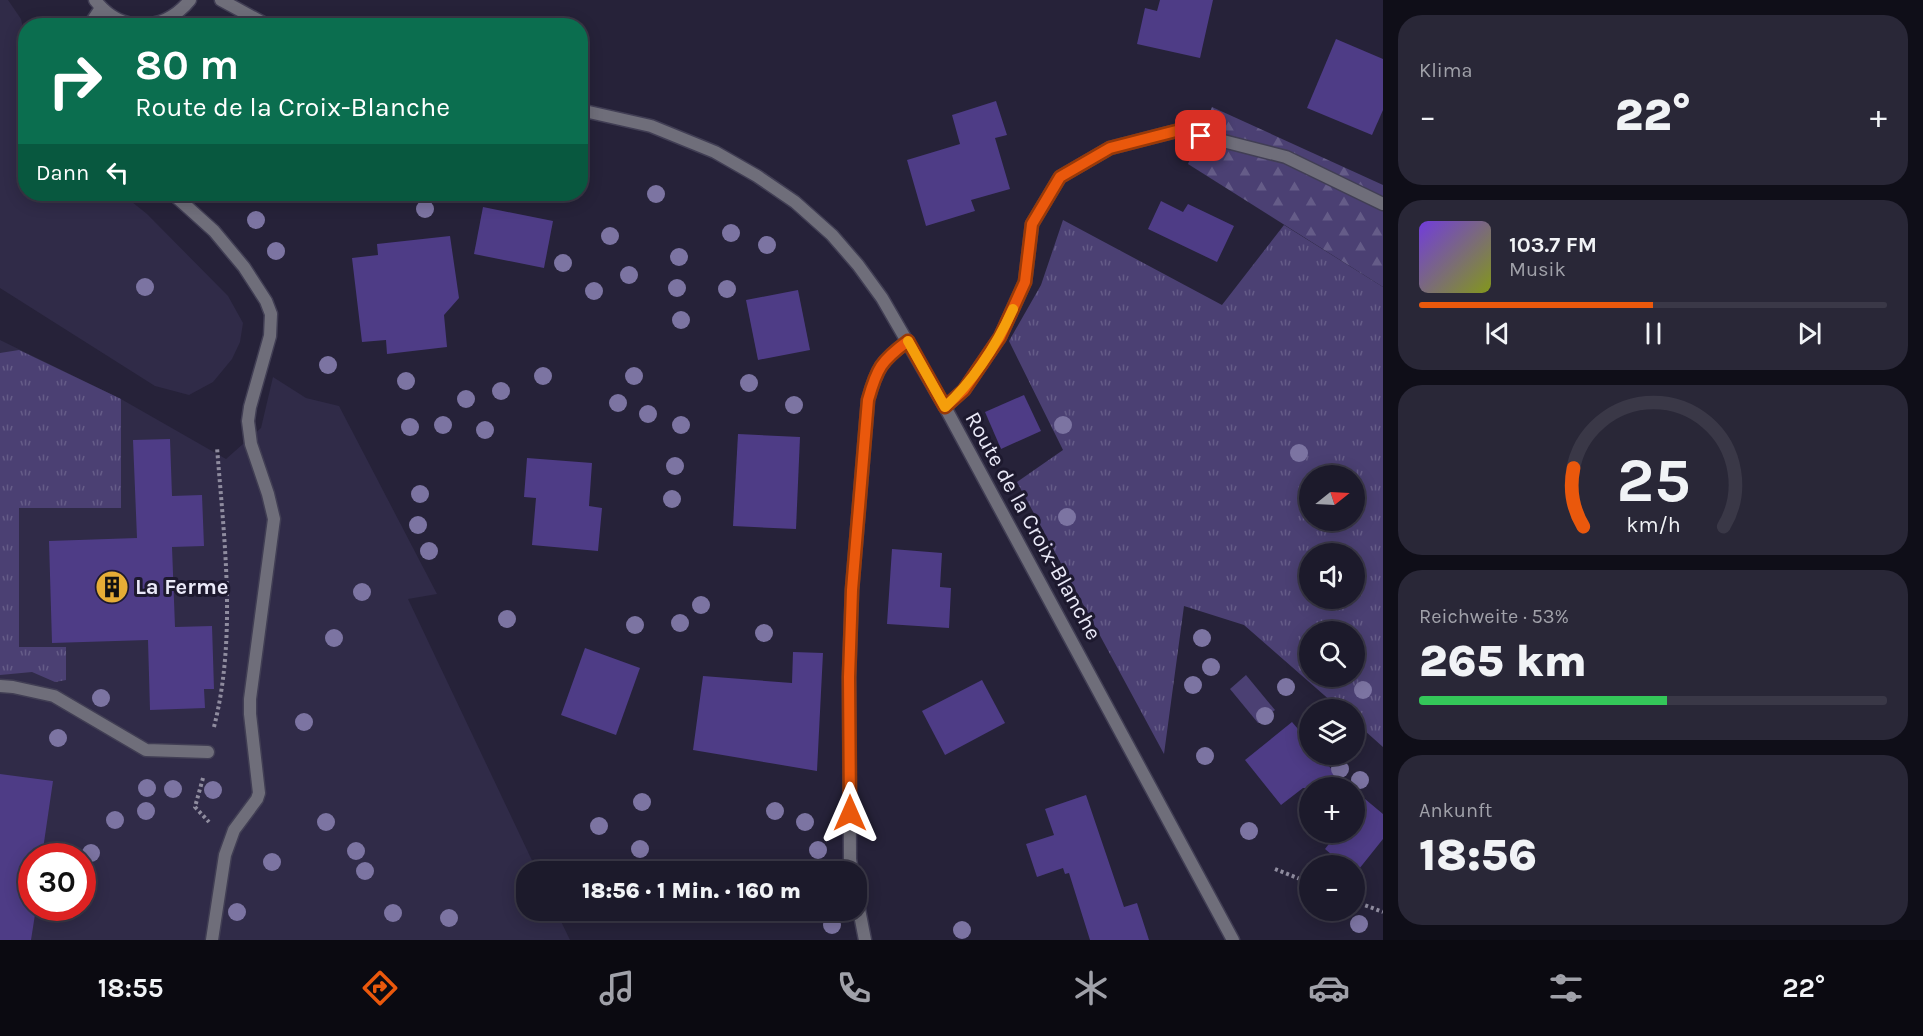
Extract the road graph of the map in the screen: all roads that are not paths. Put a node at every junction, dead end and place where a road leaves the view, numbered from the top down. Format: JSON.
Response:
{"nodes":[{"id":1,"x":190,"y":0,"type":"edge"},
{"id":2,"x":221,"y":0,"type":"edge"},
{"id":3,"x":98,"y":4,"type":"edge"},
{"id":4,"x":92,"y":18,"type":"edge"},
{"id":5,"x":117,"y":18,"type":"edge"},
{"id":6,"x":169,"y":18,"type":"edge"},
{"id":7,"x":254,"y":18,"type":"edge"},
{"id":8,"x":588,"y":112,"type":"edge"},
{"id":9,"x":181,"y":201,"type":"edge"},
{"id":10,"x":1383,"y":204,"type":"edge"},
{"id":11,"x":908,"y":341,"type":"junction"},
{"id":12,"x":945,"y":407,"type":"junction"},
{"id":13,"x":0,"y":686,"type":"edge"},
{"id":14,"x":208,"y":752,"type":"road end"},
{"id":15,"x":850,"y":861,"type":"edge"},
{"id":16,"x":861,"y":921,"type":"edge"},
{"id":17,"x":212,"y":940,"type":"edge"},
{"id":18,"x":865,"y":940,"type":"edge"},
{"id":19,"x":1233,"y":940,"type":"edge"}],
"edges":[{"from":1,"to":6,"type":"street"},
{"from":2,"to":7,"type":"street"},
{"from":3,"to":4,"type":"street"},
{"from":3,"to":5,"type":"street"},
{"from":8,"to":11,"type":"street","name":"Route de la Croix-Blanche"},
{"from":9,"to":17,"type":"street"},
{"from":10,"to":12,"type":"street"},
{"from":11,"to":12,"type":"street","name":"Route de la Croix-Blanche"},
{"from":11,"to":15,"type":"street"},
{"from":12,"to":19,"type":"street","name":"Route de la Croix-Blanche"},
{"from":13,"to":14,"type":"street"},
{"from":16,"to":18,"type":"street"}]}
